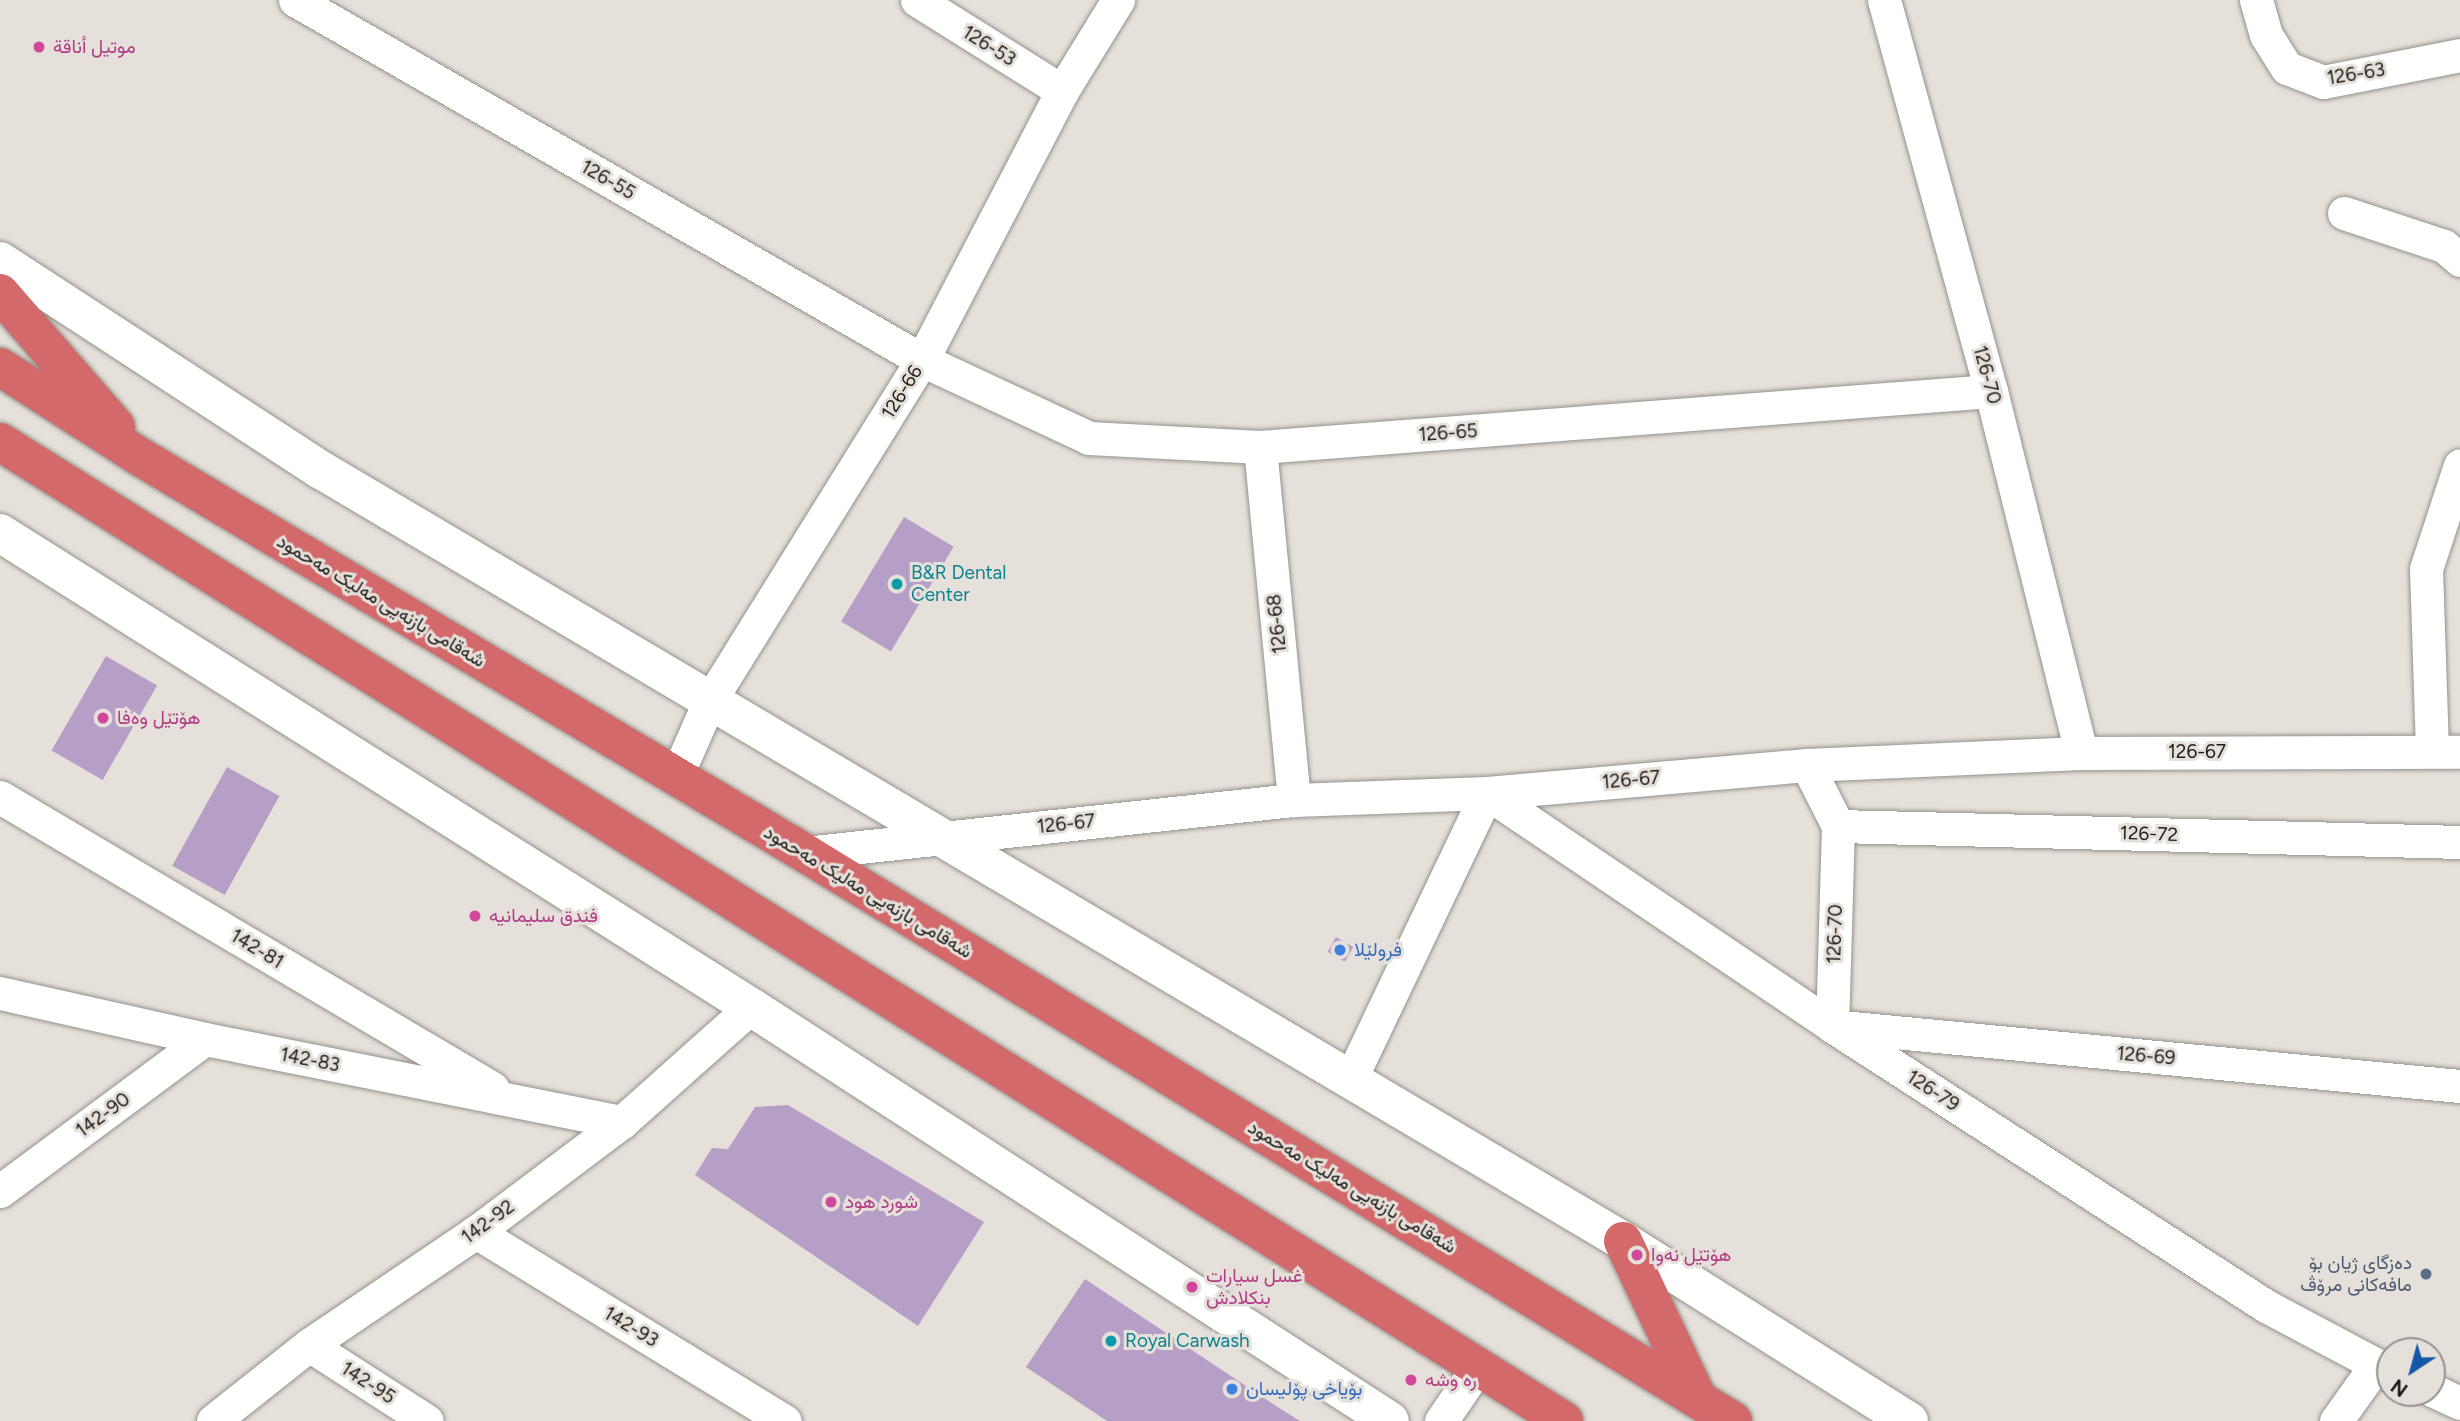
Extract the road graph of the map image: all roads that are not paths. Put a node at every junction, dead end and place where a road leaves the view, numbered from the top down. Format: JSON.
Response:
{"nodes":[{"id":1,"x":295,"y":0,"type":"edge"},
{"id":2,"x":917,"y":0,"type":"edge"},
{"id":3,"x":1118,"y":0,"type":"edge"},
{"id":4,"x":1884,"y":0,"type":"edge"},
{"id":5,"x":2256,"y":0,"type":"edge"},
{"id":6,"x":2460,"y":55,"type":"edge"},
{"id":7,"x":1062,"y":91,"type":"junction"},
{"id":8,"x":2344,"y":213,"type":"dead end"},
{"id":9,"x":2460,"y":260,"type":"edge"},
{"id":10,"x":0,"y":261,"type":"edge"},
{"id":11,"x":0,"y":293,"type":"edge"},
{"id":12,"x":922,"y":360,"type":"junction"},
{"id":13,"x":0,"y":367,"type":"edge"},
{"id":14,"x":1991,"y":391,"type":"junction"},
{"id":15,"x":0,"y":442,"type":"edge"},
{"id":16,"x":1260,"y":447,"type":"junction"},
{"id":17,"x":142,"y":458,"type":"junction"},
{"id":18,"x":2460,"y":465,"type":"edge"},
{"id":19,"x":0,"y":533,"type":"edge"},
{"id":20,"x":709,"y":702,"type":"junction"},
{"id":21,"x":2446,"y":751,"type":"edge"},
{"id":22,"x":2081,"y":753,"type":"junction"},
{"id":23,"x":1807,"y":765,"type":"junction"},
{"id":24,"x":676,"y":777,"type":"junction"},
{"id":25,"x":1487,"y":793,"type":"junction"},
{"id":26,"x":0,"y":797,"type":"edge"},
{"id":27,"x":1294,"y":800,"type":"junction"},
{"id":28,"x":1838,"y":826,"type":"junction"},
{"id":29,"x":942,"y":837,"type":"junction"},
{"id":30,"x":2460,"y":842,"type":"edge"},
{"id":31,"x":805,"y":853,"type":"junction"},
{"id":32,"x":0,"y":993,"type":"edge"},
{"id":33,"x":751,"y":1007,"type":"junction"},
{"id":34,"x":1832,"y":1026,"type":"junction"},
{"id":35,"x":205,"y":1039,"type":"junction"},
{"id":36,"x":1350,"y":1080,"type":"junction"},
{"id":37,"x":2460,"y":1086,"type":"edge"},
{"id":38,"x":513,"y":1101,"type":"junction"},
{"id":39,"x":622,"y":1122,"type":"junction"},
{"id":40,"x":0,"y":1191,"type":"edge"},
{"id":41,"x":476,"y":1232,"type":"junction"},
{"id":42,"x":1623,"y":1241,"type":"junction"},
{"id":43,"x":309,"y":1345,"type":"junction"},
{"id":44,"x":2376,"y":1365,"type":"edge"},
{"id":45,"x":1478,"y":1367,"type":"junction"},
{"id":46,"x":2376,"y":1377,"type":"edge"},
{"id":47,"x":1698,"y":1399,"type":"junction"},
{"id":48,"x":213,"y":1421,"type":"edge"},
{"id":49,"x":427,"y":1421,"type":"edge"},
{"id":50,"x":785,"y":1421,"type":"edge"},
{"id":51,"x":1390,"y":1421,"type":"edge"},
{"id":52,"x":1441,"y":1421,"type":"edge"},
{"id":53,"x":1564,"y":1421,"type":"edge"},
{"id":54,"x":1733,"y":1421,"type":"edge"},
{"id":55,"x":1909,"y":1421,"type":"edge"},
{"id":56,"x":2336,"y":1421,"type":"edge"}],
"edges":[{"from":1,"to":12,"type":"street","name":"126-55"},
{"from":2,"to":7,"type":"street","name":"126-53"},
{"from":3,"to":7,"type":"street","name":"126-66"},
{"from":4,"to":14,"type":"street","name":"126-70"},
{"from":5,"to":6,"type":"street","name":"126-63"},
{"from":7,"to":12,"type":"street","name":"126-66"},
{"from":8,"to":9,"type":"street"},
{"from":10,"to":20,"type":"main road"},
{"from":11,"to":17,"type":"highway"},
{"from":12,"to":16,"type":"street","name":"126-65"},
{"from":12,"to":20,"type":"street","name":"126-66"},
{"from":13,"to":17,"type":"highway","name":"شەقامی بازنەیی مەلیک مەحمود"},
{"from":14,"to":16,"type":"street","name":"126-65"},
{"from":14,"to":22,"type":"street","name":"126-70"},
{"from":15,"to":45,"type":"highway"},
{"from":16,"to":27,"type":"street","name":"126-68"},
{"from":17,"to":24,"type":"highway","name":"شەقامی بازنەیی مەلیک مەحمود"},
{"from":18,"to":21,"type":"street"},
{"from":19,"to":33,"type":"main road"},
{"from":20,"to":24,"type":"street","name":"126-66"},
{"from":20,"to":29,"type":"main road"},
{"from":21,"to":22,"type":"street","name":"126-67"},
{"from":22,"to":23,"type":"street","name":"126-67"},
{"from":23,"to":25,"type":"street","name":"126-67"},
{"from":23,"to":28,"type":"street","name":"126-70"},
{"from":24,"to":31,"type":"highway","name":"شەقامی بازنەیی مەلیک مەحمود"},
{"from":25,"to":27,"type":"street","name":"126-67"},
{"from":25,"to":34,"type":"street","name":"126-79"},
{"from":25,"to":36,"type":"street"},
{"from":26,"to":38,"type":"street","name":"142-81"},
{"from":27,"to":29,"type":"street","name":"126-67"},
{"from":28,"to":30,"type":"street","name":"126-72"},
{"from":28,"to":34,"type":"street","name":"126-70"},
{"from":29,"to":31,"type":"street","name":"126-67"},
{"from":29,"to":36,"type":"main road"},
{"from":31,"to":47,"type":"highway","name":"شەقامی بازنەیی مەلیک مەحمود"},
{"from":32,"to":35,"type":"street","name":"142-83"},
{"from":33,"to":39,"type":"street","name":"142-92"},
{"from":33,"to":51,"type":"main road"},
{"from":34,"to":37,"type":"street","name":"126-69"},
{"from":34,"to":44,"type":"street","name":"126-79"},
{"from":35,"to":38,"type":"street","name":"142-83"},
{"from":35,"to":40,"type":"street","name":"142-90"},
{"from":36,"to":42,"type":"main road"},
{"from":38,"to":39,"type":"street","name":"142-83"},
{"from":39,"to":41,"type":"street","name":"142-92"},
{"from":41,"to":43,"type":"street","name":"142-92"},
{"from":41,"to":50,"type":"street","name":"142-93"},
{"from":42,"to":47,"type":"highway"},
{"from":42,"to":55,"type":"main road"},
{"from":43,"to":48,"type":"street","name":"142-92"},
{"from":43,"to":49,"type":"street","name":"142-95"},
{"from":45,"to":52,"type":"street"},
{"from":45,"to":53,"type":"highway"},
{"from":46,"to":56,"type":"street"},
{"from":47,"to":54,"type":"highway","name":"شەقامی بازنەیی مەلیک مەحمود"}]}
